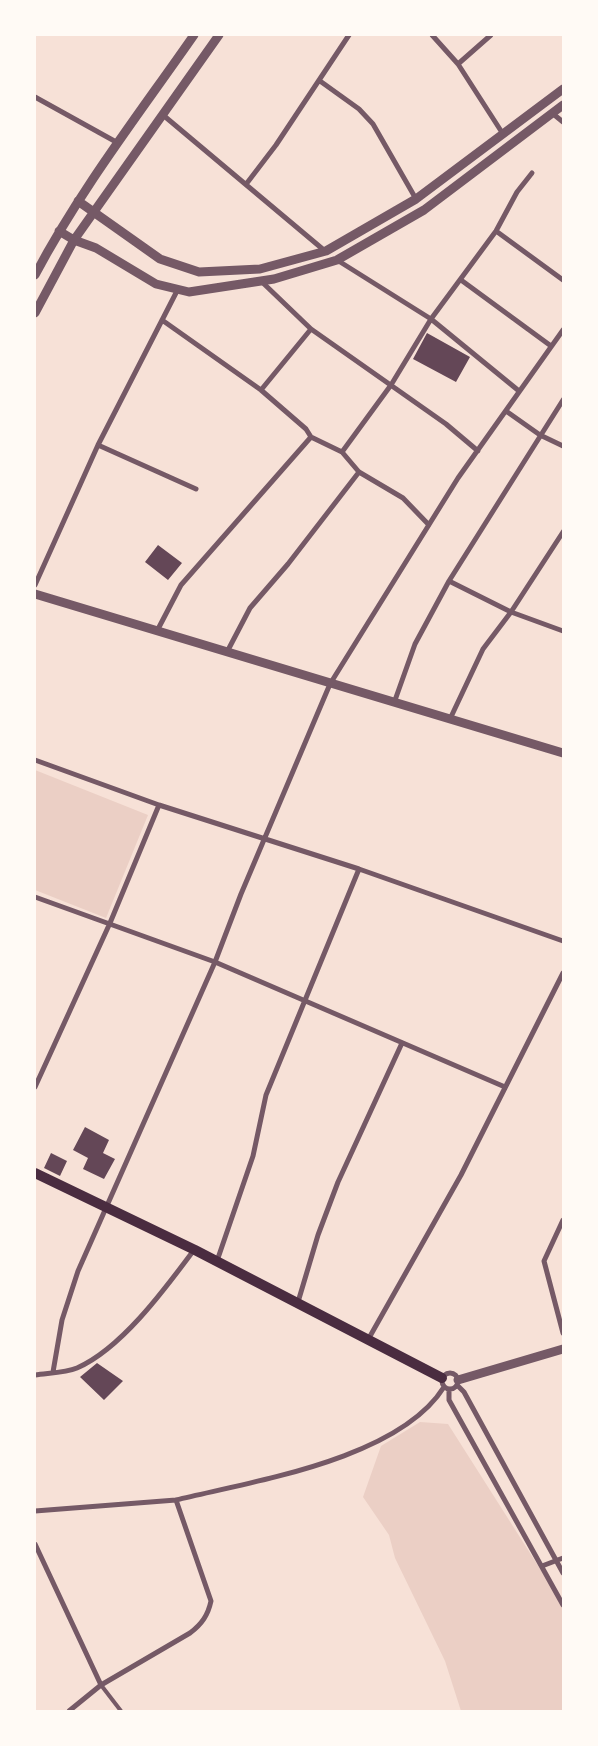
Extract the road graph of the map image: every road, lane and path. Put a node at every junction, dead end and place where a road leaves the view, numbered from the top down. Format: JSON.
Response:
{"nodes":[{"id":1,"x":194,"y":35,"type":"edge"},
{"id":2,"x":220,"y":35,"type":"edge"},
{"id":3,"x":349,"y":35,"type":"edge"},
{"id":4,"x":432,"y":35,"type":"edge"},
{"id":5,"x":491,"y":35,"type":"edge"},
{"id":6,"x":458,"y":64,"type":"junction"},
{"id":7,"x":320,"y":81,"type":"junction"},
{"id":8,"x":563,"y":89,"type":"edge"},
{"id":9,"x":35,"y":97,"type":"edge"},
{"id":10,"x":563,"y":105,"type":"edge"},
{"id":11,"x":552,"y":113,"type":"junction"},
{"id":12,"x":163,"y":115,"type":"junction"},
{"id":13,"x":563,"y":122,"type":"edge"},
{"id":14,"x":502,"y":134,"type":"junction"},
{"id":15,"x":118,"y":143,"type":"junction"},
{"id":16,"x":532,"y":173,"type":"dead end"},
{"id":17,"x":247,"y":183,"type":"junction"},
{"id":18,"x":416,"y":199,"type":"junction"},
{"id":19,"x":78,"y":202,"type":"junction"},
{"id":20,"x":93,"y":213,"type":"junction"},
{"id":21,"x":59,"y":231,"type":"junction"},
{"id":22,"x":496,"y":231,"type":"junction"},
{"id":23,"x":74,"y":240,"type":"junction"},
{"id":24,"x":326,"y":251,"type":"junction"},
{"id":25,"x":337,"y":260,"type":"junction"},
{"id":26,"x":35,"y":275,"type":"edge"},
{"id":27,"x":461,"y":280,"type":"junction"},
{"id":28,"x":563,"y":280,"type":"edge"},
{"id":29,"x":261,"y":281,"type":"junction"},
{"id":30,"x":178,"y":290,"type":"junction"},
{"id":31,"x":35,"y":313,"type":"edge"},
{"id":32,"x":431,"y":319,"type":"junction"},
{"id":33,"x":162,"y":320,"type":"junction"},
{"id":34,"x":311,"y":329,"type":"junction"},
{"id":35,"x":563,"y":330,"type":"edge"},
{"id":36,"x":552,"y":346,"type":"junction"},
{"id":37,"x":391,"y":385,"type":"junction"},
{"id":38,"x":261,"y":390,"type":"junction"},
{"id":39,"x":520,"y":391,"type":"junction"},
{"id":40,"x":563,"y":400,"type":"edge"},
{"id":41,"x":506,"y":411,"type":"junction"},
{"id":42,"x":540,"y":435,"type":"junction"},
{"id":43,"x":311,"y":437,"type":"junction"},
{"id":44,"x":98,"y":445,"type":"junction"},
{"id":45,"x":563,"y":446,"type":"edge"},
{"id":46,"x":478,"y":451,"type":"junction"},
{"id":47,"x":342,"y":452,"type":"junction"},
{"id":48,"x":359,"y":472,"type":"junction"},
{"id":49,"x":196,"y":489,"type":"dead end"},
{"id":50,"x":429,"y":525,"type":"junction"},
{"id":51,"x":563,"y":532,"type":"edge"},
{"id":52,"x":450,"y":581,"type":"junction"},
{"id":53,"x":35,"y":584,"type":"edge"},
{"id":54,"x":35,"y":594,"type":"edge"},
{"id":55,"x":511,"y":612,"type":"junction"},
{"id":56,"x":157,"y":631,"type":"junction"},
{"id":57,"x":563,"y":632,"type":"edge"},
{"id":58,"x":227,"y":652,"type":"junction"},
{"id":59,"x":330,"y":684,"type":"junction"},
{"id":60,"x":394,"y":703,"type":"junction"},
{"id":61,"x":450,"y":719,"type":"junction"},
{"id":62,"x":563,"y":753,"type":"edge"},
{"id":63,"x":35,"y":760,"type":"edge"},
{"id":64,"x":159,"y":805,"type":"junction"},
{"id":65,"x":264,"y":840,"type":"junction"},
{"id":66,"x":359,"y":869,"type":"junction"},
{"id":67,"x":35,"y":897,"type":"edge"},
{"id":68,"x":110,"y":924,"type":"junction"},
{"id":69,"x":563,"y":941,"type":"edge"},
{"id":70,"x":215,"y":962,"type":"junction"},
{"id":71,"x":563,"y":974,"type":"edge"},
{"id":72,"x":305,"y":1001,"type":"junction"},
{"id":73,"x":402,"y":1043,"type":"junction"},
{"id":74,"x":35,"y":1087,"type":"edge"},
{"id":75,"x":505,"y":1088,"type":"junction"},
{"id":76,"x":35,"y":1173,"type":"edge"},
{"id":77,"x":107,"y":1208,"type":"junction"},
{"id":78,"x":563,"y":1220,"type":"edge"},
{"id":79,"x":195,"y":1250,"type":"junction"},
{"id":80,"x":217,"y":1261,"type":"junction"},
{"id":81,"x":298,"y":1302,"type":"junction"},
{"id":82,"x":563,"y":1333,"type":"edge"},
{"id":83,"x":369,"y":1338,"type":"junction"},
{"id":84,"x":563,"y":1349,"type":"edge"},
{"id":85,"x":52,"y":1372,"type":"junction"},
{"id":86,"x":35,"y":1374,"type":"edge"},
{"id":87,"x":458,"y":1382,"type":"junction"},
{"id":88,"x":445,"y":1385,"type":"junction"},
{"id":89,"x":176,"y":1500,"type":"junction"},
{"id":90,"x":35,"y":1511,"type":"edge"},
{"id":91,"x":35,"y":1544,"type":"edge"},
{"id":92,"x":563,"y":1558,"type":"edge"},
{"id":93,"x":556,"y":1561,"type":"junction"},
{"id":94,"x":542,"y":1566,"type":"junction"},
{"id":95,"x":563,"y":1573,"type":"edge"},
{"id":96,"x":563,"y":1605,"type":"edge"},
{"id":97,"x":101,"y":1685,"type":"junction"},
{"id":98,"x":69,"y":1711,"type":"edge"},
{"id":99,"x":121,"y":1711,"type":"edge"}],
"edges":[{"from":1,"to":15,"type":"street"},
{"from":2,"to":12,"type":"street"},
{"from":3,"to":7,"type":"street"},
{"from":4,"to":6,"type":"street"},
{"from":5,"to":6,"type":"street"},
{"from":6,"to":14,"type":"street"},
{"from":7,"to":17,"type":"street"},
{"from":7,"to":18,"type":"street"},
{"from":8,"to":14,"type":"street"},
{"from":9,"to":15,"type":"street"},
{"from":10,"to":11,"type":"street"},
{"from":11,"to":13,"type":"street"},
{"from":11,"to":25,"type":"street"},
{"from":12,"to":17,"type":"street"},
{"from":12,"to":20,"type":"street"},
{"from":14,"to":18,"type":"street"},
{"from":15,"to":19,"type":"street"},
{"from":16,"to":22,"type":"street"},
{"from":17,"to":24,"type":"street"},
{"from":18,"to":24,"type":"street"},
{"from":19,"to":20,"type":"street"},
{"from":19,"to":21,"type":"street"},
{"from":20,"to":23,"type":"street"},
{"from":20,"to":24,"type":"street"},
{"from":21,"to":23,"type":"street"},
{"from":21,"to":26,"type":"street"},
{"from":22,"to":27,"type":"street"},
{"from":22,"to":28,"type":"street"},
{"from":23,"to":30,"type":"street"},
{"from":23,"to":31,"type":"street"},
{"from":25,"to":29,"type":"street"},
{"from":25,"to":32,"type":"street"},
{"from":27,"to":32,"type":"street"},
{"from":27,"to":36,"type":"street"},
{"from":29,"to":30,"type":"street"},
{"from":29,"to":34,"type":"street"},
{"from":30,"to":33,"type":"street"},
{"from":32,"to":37,"type":"street"},
{"from":32,"to":39,"type":"street"},
{"from":33,"to":38,"type":"street"},
{"from":33,"to":44,"type":"street"},
{"from":34,"to":37,"type":"street"},
{"from":34,"to":38,"type":"street"},
{"from":35,"to":36,"type":"street"},
{"from":36,"to":39,"type":"street"},
{"from":37,"to":46,"type":"street"},
{"from":37,"to":47,"type":"street"},
{"from":38,"to":43,"type":"street"},
{"from":39,"to":41,"type":"street"},
{"from":40,"to":42,"type":"street"},
{"from":41,"to":42,"type":"street"},
{"from":41,"to":46,"type":"street"},
{"from":42,"to":45,"type":"street"},
{"from":42,"to":52,"type":"street"},
{"from":43,"to":47,"type":"street"},
{"from":43,"to":56,"type":"street"},
{"from":44,"to":49,"type":"street"},
{"from":44,"to":53,"type":"street"},
{"from":46,"to":50,"type":"street"},
{"from":47,"to":48,"type":"street"},
{"from":48,"to":50,"type":"street"},
{"from":48,"to":58,"type":"street"},
{"from":50,"to":59,"type":"street"},
{"from":51,"to":55,"type":"street"},
{"from":52,"to":55,"type":"street"},
{"from":52,"to":60,"type":"street"},
{"from":54,"to":56,"type":"street"},
{"from":55,"to":57,"type":"street"},
{"from":55,"to":61,"type":"street"},
{"from":56,"to":58,"type":"street"},
{"from":58,"to":59,"type":"street"},
{"from":59,"to":60,"type":"street"},
{"from":59,"to":65,"type":"street"},
{"from":60,"to":61,"type":"street"},
{"from":61,"to":62,"type":"street"},
{"from":63,"to":64,"type":"street"},
{"from":64,"to":65,"type":"street"},
{"from":64,"to":68,"type":"street"},
{"from":65,"to":66,"type":"street"},
{"from":65,"to":70,"type":"street"},
{"from":66,"to":69,"type":"street"},
{"from":66,"to":72,"type":"street"},
{"from":67,"to":68,"type":"street"},
{"from":68,"to":70,"type":"street"},
{"from":68,"to":74,"type":"street"},
{"from":70,"to":72,"type":"street"},
{"from":70,"to":77,"type":"street"},
{"from":71,"to":75,"type":"street"},
{"from":72,"to":73,"type":"street"},
{"from":72,"to":80,"type":"street"},
{"from":73,"to":75,"type":"street"},
{"from":73,"to":81,"type":"street"},
{"from":75,"to":83,"type":"street"},
{"from":76,"to":77,"type":"main road"},
{"from":77,"to":79,"type":"main road"},
{"from":77,"to":85,"type":"street"},
{"from":78,"to":82,"type":"street"},
{"from":79,"to":80,"type":"main road"},
{"from":79,"to":85,"type":"street"},
{"from":80,"to":81,"type":"main road"},
{"from":81,"to":83,"type":"main road"},
{"from":83,"to":88,"type":"main road"},
{"from":84,"to":87,"type":"street"},
{"from":85,"to":86,"type":"street"},
{"from":87,"to":88,"type":"street"},
{"from":87,"to":88,"type":"street"},
{"from":87,"to":93,"type":"street"},
{"from":88,"to":89,"type":"street"},
{"from":88,"to":94,"type":"street"},
{"from":89,"to":90,"type":"street"},
{"from":89,"to":97,"type":"street"},
{"from":91,"to":97,"type":"street"},
{"from":92,"to":93,"type":"street"},
{"from":93,"to":94,"type":"street"},
{"from":93,"to":95,"type":"street"},
{"from":94,"to":96,"type":"street"},
{"from":97,"to":98,"type":"street"},
{"from":97,"to":99,"type":"lane"}]}
